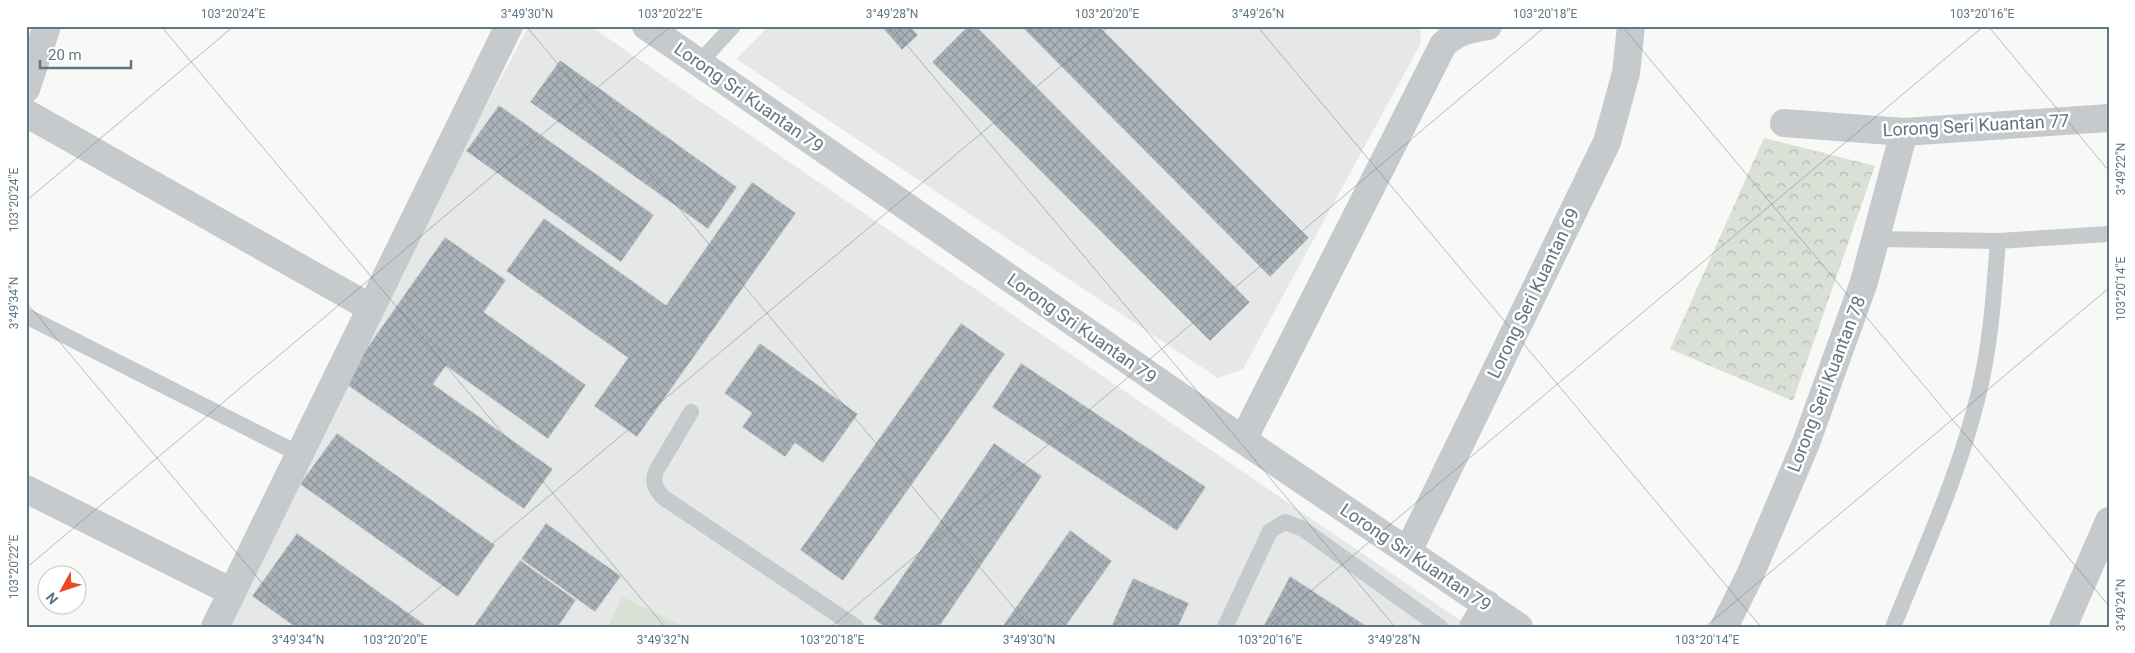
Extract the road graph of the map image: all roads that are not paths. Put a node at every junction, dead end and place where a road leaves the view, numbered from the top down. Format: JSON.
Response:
{"nodes":[{"id":1,"x":47,"y":26,"type":"edge"},
{"id":2,"x":509,"y":26,"type":"edge"},
{"id":3,"x":646,"y":26,"type":"edge"},
{"id":4,"x":733,"y":26,"type":"edge"},
{"id":5,"x":1631,"y":26,"type":"edge"},
{"id":6,"x":1472,"y":27,"type":"edge"},
{"id":7,"x":700,"y":62,"type":"junction"},
{"id":8,"x":26,"y":89,"type":"edge"},
{"id":9,"x":26,"y":113,"type":"edge"},
{"id":10,"x":2109,"y":118,"type":"edge"},
{"id":11,"x":1784,"y":123,"type":"dead end"},
{"id":12,"x":1904,"y":132,"type":"junction"},
{"id":13,"x":2109,"y":234,"type":"edge"},
{"id":14,"x":1876,"y":238,"type":"junction"},
{"id":15,"x":1998,"y":241,"type":"junction"},
{"id":16,"x":371,"y":308,"type":"junction"},
{"id":17,"x":26,"y":316,"type":"edge"},
{"id":18,"x":691,"y":412,"type":"dead end"},
{"id":19,"x":1243,"y":440,"type":"junction"},
{"id":20,"x":299,"y":454,"type":"junction"},
{"id":21,"x":26,"y":489,"type":"edge"},
{"id":22,"x":2109,"y":521,"type":"edge"},
{"id":23,"x":1408,"y":551,"type":"junction"},
{"id":24,"x":232,"y":592,"type":"junction"},
{"id":25,"x":1480,"y":616,"type":"edge"},
{"id":26,"x":215,"y":627,"type":"edge"},
{"id":27,"x":856,"y":627,"type":"edge"},
{"id":28,"x":1225,"y":627,"type":"edge"},
{"id":29,"x":1440,"y":627,"type":"edge"},
{"id":30,"x":1519,"y":627,"type":"edge"},
{"id":31,"x":1724,"y":627,"type":"edge"},
{"id":32,"x":1892,"y":627,"type":"edge"},
{"id":33,"x":2063,"y":627,"type":"edge"}],
"edges":[{"from":1,"to":8,"type":"street"},
{"from":2,"to":16,"type":"street"},
{"from":3,"to":7,"type":"street","name":"Lorong Sri Kuantan 79"},
{"from":4,"to":7,"type":"lane"},
{"from":5,"to":23,"type":"street","name":"Lorong Seri Kuantan 69"},
{"from":6,"to":19,"type":"street"},
{"from":7,"to":19,"type":"street","name":"Lorong Sri Kuantan 79"},
{"from":9,"to":16,"type":"street"},
{"from":10,"to":12,"type":"street","name":"Lorong Seri Kuantan 77"},
{"from":11,"to":12,"type":"street","name":"Lorong Seri Kuantan 77"},
{"from":12,"to":14,"type":"street","name":"Lorong Seri Kuantan 78"},
{"from":13,"to":15,"type":"lane"},
{"from":14,"to":15,"type":"lane"},
{"from":14,"to":31,"type":"street","name":"Lorong Seri Kuantan 78"},
{"from":15,"to":32,"type":"lane"},
{"from":16,"to":20,"type":"street"},
{"from":17,"to":20,"type":"lane"},
{"from":18,"to":27,"type":"lane"},
{"from":19,"to":23,"type":"street","name":"Lorong Sri Kuantan 79"},
{"from":20,"to":24,"type":"street"},
{"from":21,"to":24,"type":"street"},
{"from":22,"to":33,"type":"street"},
{"from":23,"to":25,"type":"street","name":"Lorong Sri Kuantan 79"},
{"from":24,"to":26,"type":"street"},
{"from":25,"to":30,"type":"street","name":"Lorong Sri Kuantan 79"},
{"from":28,"to":29,"type":"lane"}]}
